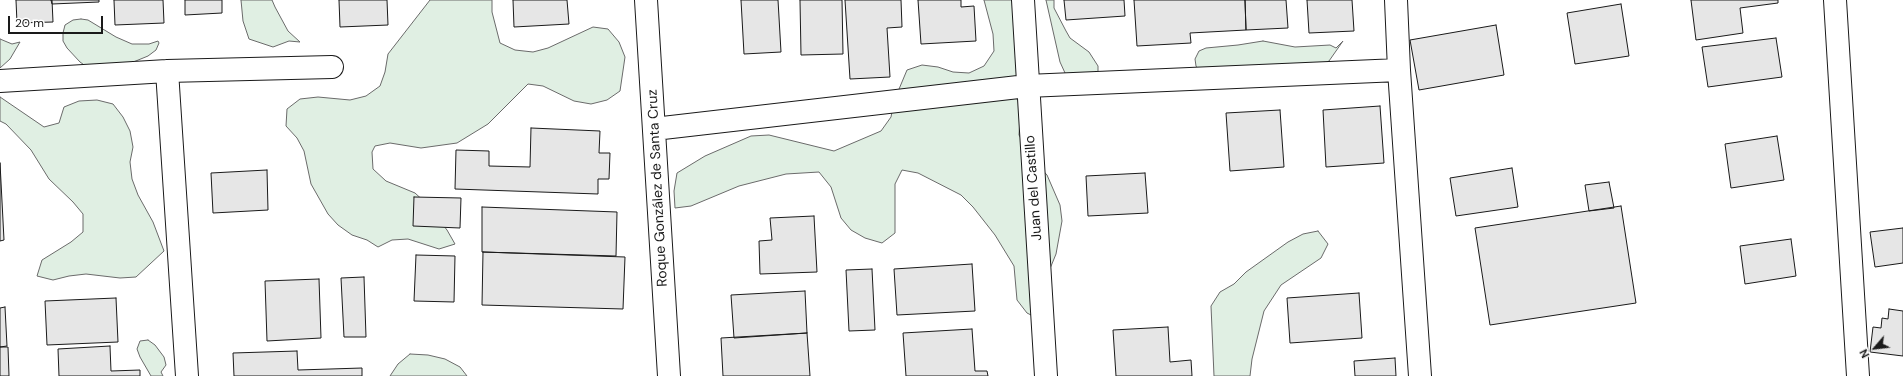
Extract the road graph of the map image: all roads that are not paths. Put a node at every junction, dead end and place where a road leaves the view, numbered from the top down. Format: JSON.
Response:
{"nodes":[{"id":1,"x":646,"y":0,"type":"edge"},
{"id":2,"x":1023,"y":0,"type":"edge"},
{"id":3,"x":1396,"y":0,"type":"edge"},
{"id":4,"x":1835,"y":0,"type":"edge"},
{"id":5,"x":332,"y":67,"type":"dead end"},
{"id":6,"x":1399,"y":70,"type":"junction"},
{"id":7,"x":168,"y":71,"type":"junction"},
{"id":8,"x":0,"y":82,"type":"edge"},
{"id":9,"x":1027,"y":86,"type":"junction"},
{"id":10,"x":654,"y":129,"type":"junction"},
{"id":11,"x":187,"y":376,"type":"edge"},
{"id":12,"x":669,"y":376,"type":"edge"},
{"id":13,"x":1046,"y":376,"type":"edge"},
{"id":14,"x":1420,"y":376,"type":"edge"},
{"id":15,"x":1858,"y":376,"type":"edge"}],
"edges":[{"from":1,"to":10,"type":"street","name":"Roque González de Santa Cruz"},
{"from":2,"to":9,"type":"street","name":"Juan del Castillo"},
{"from":3,"to":6,"type":"street"},
{"from":4,"to":15,"type":"street"},
{"from":5,"to":7,"type":"street"},
{"from":6,"to":9,"type":"street"},
{"from":6,"to":14,"type":"street"},
{"from":7,"to":8,"type":"street"},
{"from":7,"to":11,"type":"street"},
{"from":9,"to":10,"type":"street"},
{"from":9,"to":13,"type":"street","name":"Juan del Castillo"},
{"from":10,"to":12,"type":"street","name":"Roque González de Santa Cruz"}]}
